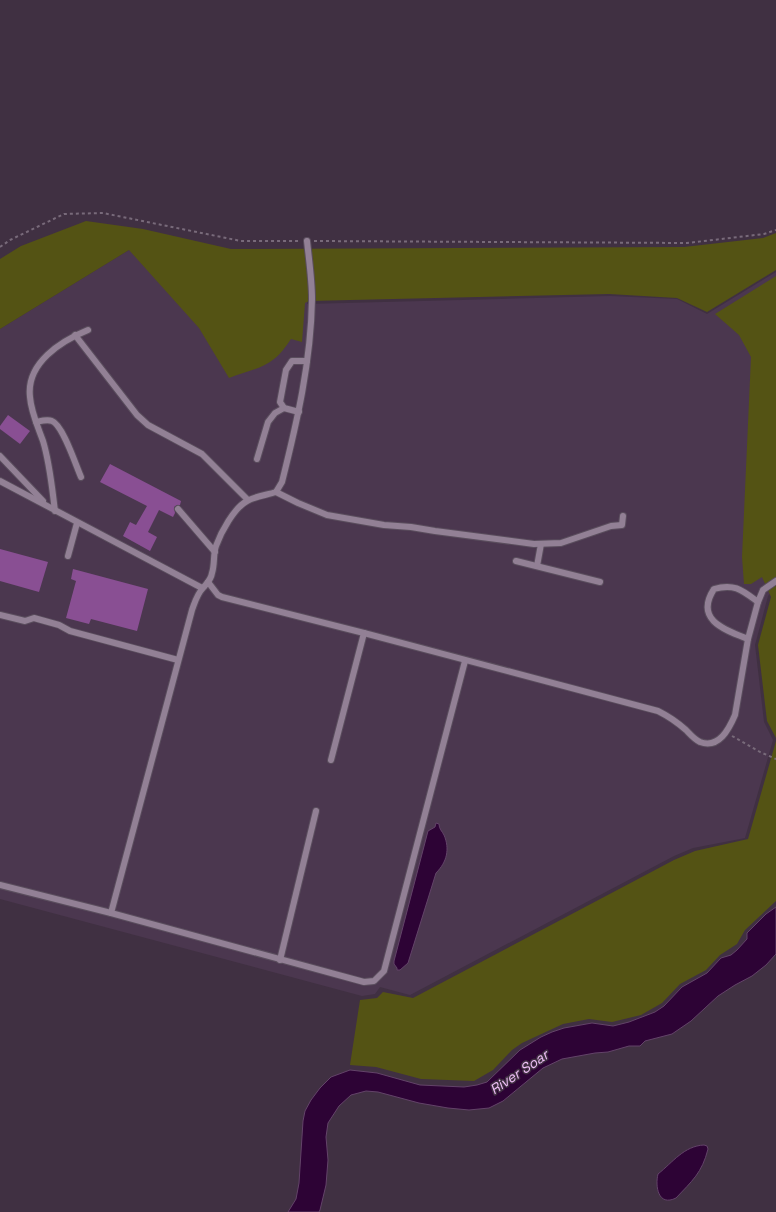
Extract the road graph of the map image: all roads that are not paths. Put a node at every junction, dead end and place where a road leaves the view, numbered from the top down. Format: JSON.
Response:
{"nodes":[{"id":1,"x":307,"y":241,"type":"road end"},
{"id":2,"x":88,"y":330,"type":"dead end"},
{"id":3,"x":75,"y":335,"type":"junction"},
{"id":4,"x":307,"y":361,"type":"junction"},
{"id":5,"x":284,"y":408,"type":"junction"},
{"id":6,"x":299,"y":412,"type":"junction"},
{"id":7,"x":36,"y":422,"type":"junction"},
{"id":8,"x":0,"y":456,"type":"edge"},
{"id":9,"x":257,"y":460,"type":"dead end"},
{"id":10,"x":81,"y":477,"type":"dead end"},
{"id":11,"x":0,"y":481,"type":"edge"},
{"id":12,"x":276,"y":492,"type":"junction"},
{"id":13,"x":248,"y":500,"type":"junction"},
{"id":14,"x":47,"y":505,"type":"junction"},
{"id":15,"x":178,"y":509,"type":"dead end"},
{"id":16,"x":55,"y":511,"type":"junction"},
{"id":17,"x":623,"y":516,"type":"dead end"},
{"id":18,"x":78,"y":523,"type":"junction"},
{"id":19,"x":541,"y":544,"type":"junction"},
{"id":20,"x":215,"y":552,"type":"junction"},
{"id":21,"x":68,"y":556,"type":"dead end"},
{"id":22,"x":516,"y":561,"type":"dead end"},
{"id":23,"x":536,"y":566,"type":"junction"},
{"id":24,"x":776,"y":581,"type":"edge"},
{"id":25,"x":208,"y":582,"type":"junction"},
{"id":26,"x":600,"y":582,"type":"dead end"},
{"id":27,"x":202,"y":588,"type":"junction"},
{"id":28,"x":758,"y":602,"type":"junction"},
{"id":29,"x":0,"y":614,"type":"edge"},
{"id":30,"x":364,"y":633,"type":"junction"},
{"id":31,"x":748,"y":639,"type":"junction"},
{"id":32,"x":178,"y":660,"type":"junction"},
{"id":33,"x":465,"y":661,"type":"junction"},
{"id":34,"x":331,"y":760,"type":"dead end"},
{"id":35,"x":316,"y":811,"type":"dead end"},
{"id":36,"x":0,"y":885,"type":"edge"},
{"id":37,"x":111,"y":913,"type":"junction"},
{"id":38,"x":280,"y":960,"type":"junction"}],
"edges":[{"from":1,"to":4,"type":"lane"},
{"from":2,"to":3,"type":"lane"},
{"from":3,"to":7,"type":"lane"},
{"from":3,"to":13,"type":"lane"},
{"from":4,"to":5,"type":"lane"},
{"from":4,"to":6,"type":"lane"},
{"from":5,"to":6,"type":"lane"},
{"from":5,"to":9,"type":"lane"},
{"from":6,"to":12,"type":"lane"},
{"from":7,"to":10,"type":"lane"},
{"from":7,"to":16,"type":"lane"},
{"from":8,"to":14,"type":"lane"},
{"from":11,"to":14,"type":"lane"},
{"from":12,"to":13,"type":"lane"},
{"from":12,"to":19,"type":"lane"},
{"from":13,"to":20,"type":"lane"},
{"from":14,"to":16,"type":"lane"},
{"from":15,"to":20,"type":"lane"},
{"from":16,"to":18,"type":"lane"},
{"from":17,"to":19,"type":"lane"},
{"from":18,"to":21,"type":"lane"},
{"from":18,"to":27,"type":"lane"},
{"from":19,"to":23,"type":"lane"},
{"from":20,"to":25,"type":"lane"},
{"from":22,"to":23,"type":"lane"},
{"from":23,"to":26,"type":"lane"},
{"from":24,"to":28,"type":"lane"},
{"from":25,"to":27,"type":"lane"},
{"from":25,"to":30,"type":"lane"},
{"from":27,"to":32,"type":"lane"},
{"from":28,"to":31,"type":"lane"},
{"from":28,"to":31,"type":"lane"},
{"from":29,"to":32,"type":"lane"},
{"from":30,"to":33,"type":"lane"},
{"from":30,"to":34,"type":"lane"},
{"from":31,"to":33,"type":"lane"},
{"from":32,"to":37,"type":"lane"},
{"from":33,"to":38,"type":"lane"},
{"from":35,"to":38,"type":"lane"},
{"from":36,"to":37,"type":"lane"},
{"from":37,"to":38,"type":"lane"}]}
